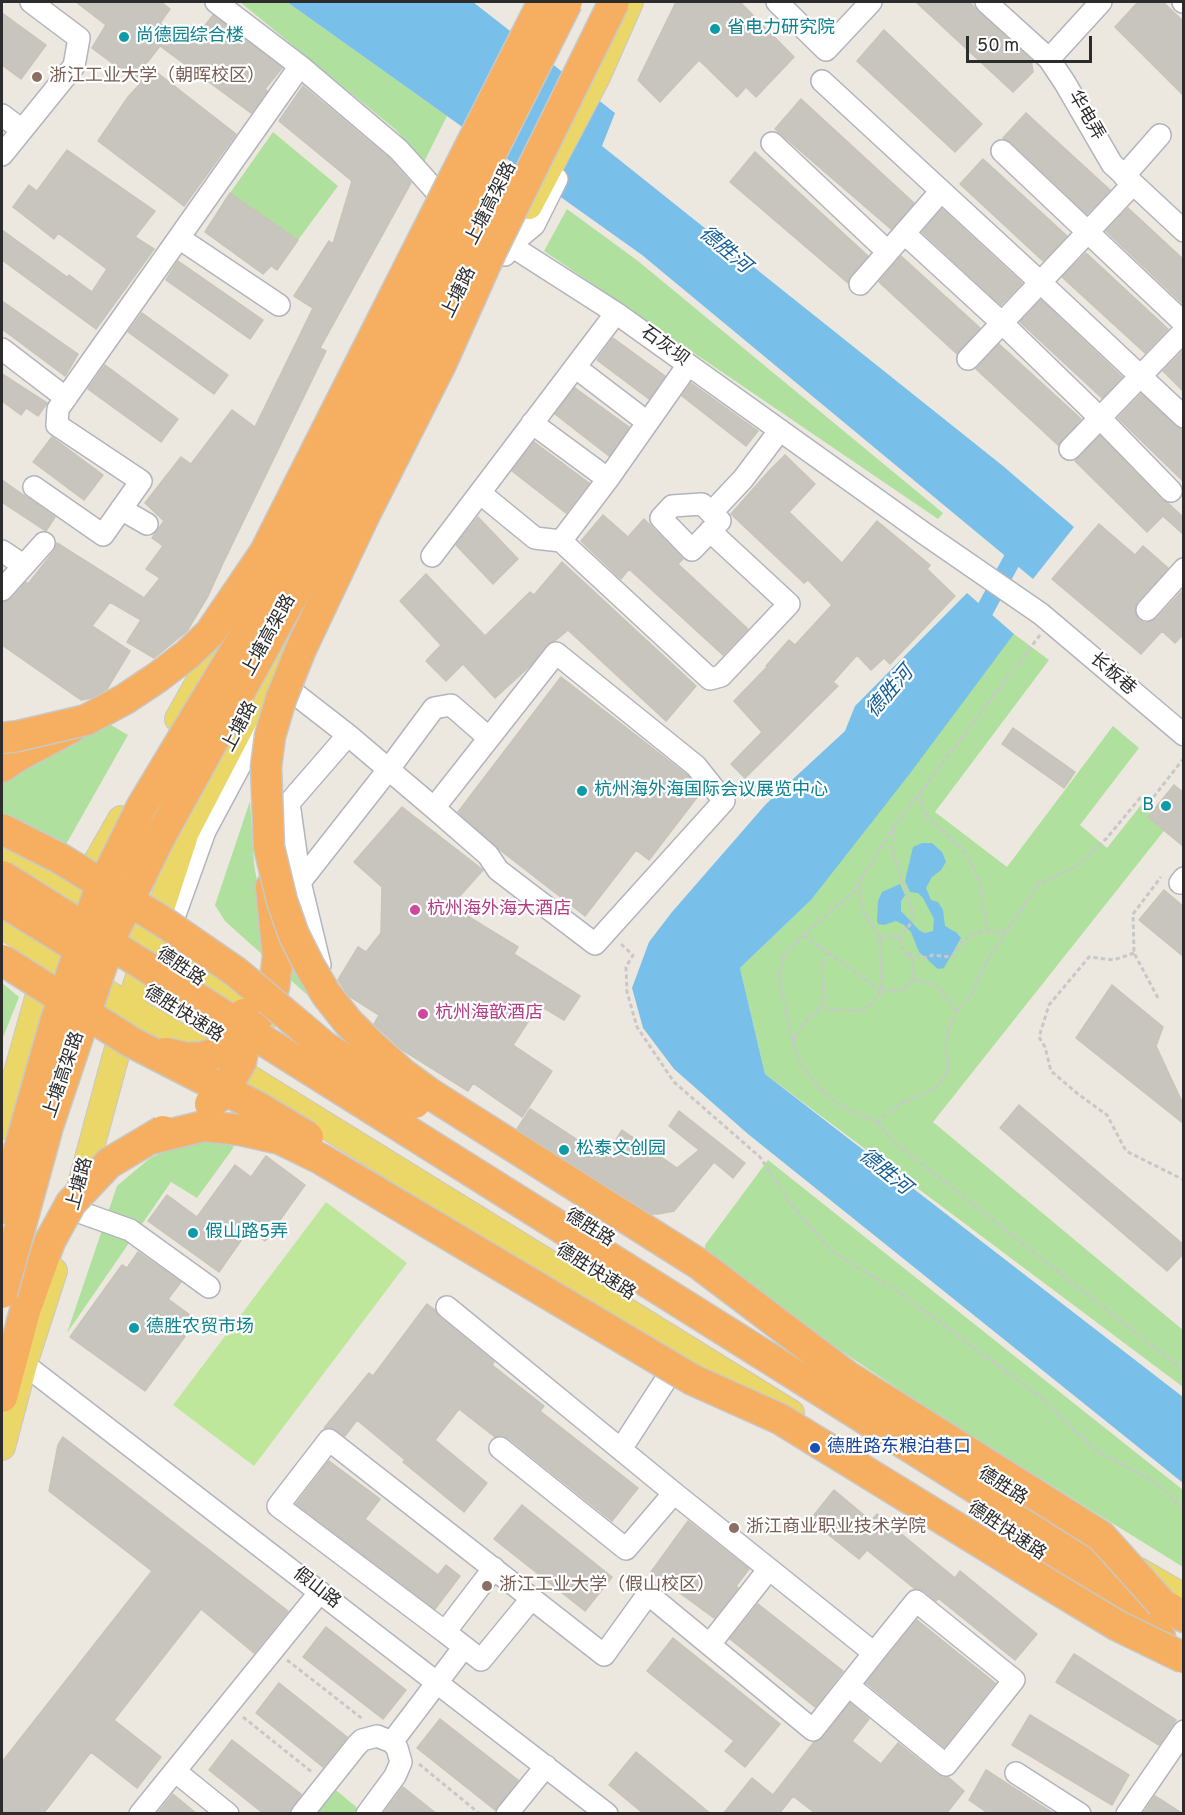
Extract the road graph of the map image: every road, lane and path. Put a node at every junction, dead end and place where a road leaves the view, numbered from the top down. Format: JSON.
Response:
{"nodes":[{"id":1,"x":31,"y":2,"type":"edge"},
{"id":2,"x":216,"y":2,"type":"edge"},
{"id":3,"x":543,"y":2,"type":"edge"},
{"id":4,"x":551,"y":2,"type":"edge"},
{"id":5,"x":567,"y":2,"type":"edge"},
{"id":6,"x":596,"y":2,"type":"edge"},
{"id":7,"x":614,"y":2,"type":"edge"},
{"id":8,"x":630,"y":2,"type":"edge"},
{"id":9,"x":643,"y":2,"type":"edge"},
{"id":10,"x":777,"y":2,"type":"edge"},
{"id":11,"x":871,"y":2,"type":"edge"},
{"id":12,"x":986,"y":2,"type":"edge"},
{"id":13,"x":1101,"y":2,"type":"edge"},
{"id":14,"x":1049,"y":59,"type":"junction"},
{"id":15,"x":300,"y":66,"type":"junction"},
{"id":16,"x":603,"y":78,"type":"junction"},
{"id":17,"x":822,"y":81,"type":"dead end"},
{"id":18,"x":2,"y":115,"type":"edge"},
{"id":19,"x":22,"y":130,"type":"junction"},
{"id":20,"x":1160,"y":135,"type":"dead end"},
{"id":21,"x":772,"y":144,"type":"dead end"},
{"id":22,"x":1002,"y":151,"type":"dead end"},
{"id":23,"x":2,"y":155,"type":"edge"},
{"id":24,"x":1128,"y":180,"type":"junction"},
{"id":25,"x":941,"y":191,"type":"junction"},
{"id":26,"x":455,"y":197,"type":"junction"},
{"id":27,"x":513,"y":231,"type":"junction"},
{"id":28,"x":1088,"y":231,"type":"junction"},
{"id":29,"x":1184,"y":231,"type":"edge"},
{"id":30,"x":904,"y":233,"type":"junction"},
{"id":31,"x":179,"y":238,"type":"junction"},
{"id":32,"x":888,"y":252,"type":"junction"},
{"id":33,"x":1040,"y":282,"type":"junction"},
{"id":34,"x":860,"y":284,"type":"dead end"},
{"id":35,"x":279,"y":305,"type":"dead end"},
{"id":36,"x":616,"y":313,"type":"junction"},
{"id":37,"x":1002,"y":323,"type":"junction"},
{"id":38,"x":1184,"y":323,"type":"edge"},
{"id":39,"x":1184,"y":331,"type":"edge"},
{"id":40,"x":2,"y":349,"type":"edge"},
{"id":41,"x":968,"y":359,"type":"dead end"},
{"id":42,"x":688,"y":365,"type":"junction"},
{"id":43,"x":575,"y":367,"type":"junction"},
{"id":44,"x":1140,"y":376,"type":"junction"},
{"id":45,"x":66,"y":398,"type":"junction"},
{"id":46,"x":1184,"y":417,"type":"edge"},
{"id":47,"x":1100,"y":418,"type":"junction"},
{"id":48,"x":647,"y":422,"type":"junction"},
{"id":49,"x":532,"y":423,"type":"junction"},
{"id":50,"x":780,"y":430,"type":"junction"},
{"id":51,"x":1070,"y":449,"type":"dead end"},
{"id":52,"x":406,"y":459,"type":"junction"},
{"id":53,"x":608,"y":479,"type":"junction"},
{"id":54,"x":34,"y":487,"type":"dead end"},
{"id":55,"x":1171,"y":491,"type":"dead end"},
{"id":56,"x":480,"y":493,"type":"junction"},
{"id":57,"x":122,"y":509,"type":"junction"},
{"id":58,"x":352,"y":512,"type":"junction"},
{"id":59,"x":147,"y":524,"type":"dead end"},
{"id":60,"x":561,"y":541,"type":"junction"},
{"id":61,"x":44,"y":543,"type":"dead end"},
{"id":62,"x":2,"y":552,"type":"edge"},
{"id":63,"x":432,"y":556,"type":"dead end"},
{"id":64,"x":23,"y":565,"type":"junction"},
{"id":65,"x":1184,"y":569,"type":"edge"},
{"id":66,"x":2,"y":590,"type":"edge"},
{"id":67,"x":1147,"y":610,"type":"dead end"},
{"id":68,"x":1045,"y":618,"type":"junction"},
{"id":69,"x":276,"y":679,"type":"junction"},
{"id":70,"x":86,"y":720,"type":"junction"},
{"id":71,"x":1181,"y":727,"type":"edge"},
{"id":72,"x":348,"y":735,"type":"junction"},
{"id":73,"x":2,"y":738,"type":"edge"},
{"id":74,"x":489,"y":738,"type":"junction"},
{"id":75,"x":1184,"y":758,"type":"edge"},
{"id":76,"x":2,"y":767,"type":"edge"},
{"id":77,"x":388,"y":770,"type":"junction"},
{"id":78,"x":920,"y":792,"type":"junction"},
{"id":79,"x":434,"y":808,"type":"junction"},
{"id":80,"x":893,"y":828,"type":"junction"},
{"id":81,"x":2,"y":829,"type":"edge"},
{"id":82,"x":269,"y":847,"type":"junction"},
{"id":83,"x":2,"y":852,"type":"edge"},
{"id":84,"x":2,"y":876,"type":"edge"},
{"id":85,"x":860,"y":880,"type":"junction"},
{"id":86,"x":1182,"y":880,"type":"edge"},
{"id":87,"x":300,"y":882,"type":"junction"},
{"id":88,"x":87,"y":888,"type":"junction"},
{"id":89,"x":2,"y":889,"type":"edge"},
{"id":90,"x":2,"y":901,"type":"edge"},
{"id":91,"x":2,"y":925,"type":"edge"},
{"id":92,"x":987,"y":930,"type":"junction"},
{"id":93,"x":1007,"y":931,"type":"junction"},
{"id":94,"x":606,"y":932,"type":"junction"},
{"id":95,"x":804,"y":935,"type":"junction"},
{"id":96,"x":879,"y":936,"type":"junction"},
{"id":97,"x":900,"y":937,"type":"junction"},
{"id":98,"x":201,"y":949,"type":"junction"},
{"id":99,"x":154,"y":951,"type":"junction"},
{"id":100,"x":827,"y":953,"type":"junction"},
{"id":101,"x":1134,"y":953,"type":"junction"},
{"id":102,"x":908,"y":954,"type":"junction"},
{"id":103,"x":50,"y":956,"type":"junction"},
{"id":104,"x":2,"y":960,"type":"edge"},
{"id":105,"x":913,"y":979,"type":"junction"},
{"id":106,"x":881,"y":992,"type":"junction"},
{"id":107,"x":1158,"y":998,"type":"dead end"},
{"id":108,"x":129,"y":1007,"type":"junction"},
{"id":109,"x":822,"y":1008,"type":"junction"},
{"id":110,"x":957,"y":1011,"type":"junction"},
{"id":111,"x":263,"y":1023,"type":"junction"},
{"id":112,"x":131,"y":1042,"type":"junction"},
{"id":113,"x":793,"y":1044,"type":"junction"},
{"id":114,"x":327,"y":1064,"type":"junction"},
{"id":115,"x":246,"y":1076,"type":"junction"},
{"id":116,"x":877,"y":1122,"type":"junction"},
{"id":117,"x":2,"y":1126,"type":"edge"},
{"id":118,"x":147,"y":1140,"type":"junction"},
{"id":119,"x":1184,"y":1179,"type":"edge"},
{"id":120,"x":2,"y":1209,"type":"edge"},
{"id":121,"x":74,"y":1210,"type":"junction"},
{"id":122,"x":209,"y":1287,"type":"dead end"},
{"id":123,"x":2,"y":1293,"type":"edge"},
{"id":124,"x":447,"y":1307,"type":"dead end"},
{"id":125,"x":687,"y":1348,"type":"junction"},
{"id":126,"x":24,"y":1364,"type":"junction"},
{"id":127,"x":1184,"y":1371,"type":"edge"},
{"id":128,"x":847,"y":1376,"type":"junction"},
{"id":129,"x":2,"y":1397,"type":"edge"},
{"id":130,"x":780,"y":1419,"type":"junction"},
{"id":131,"x":2,"y":1448,"type":"edge"},
{"id":132,"x":500,"y":1448,"type":"dead end"},
{"id":133,"x":621,"y":1449,"type":"junction"},
{"id":134,"x":674,"y":1493,"type":"junction"},
{"id":135,"x":1184,"y":1510,"type":"edge"},
{"id":136,"x":494,"y":1568,"type":"junction"},
{"id":137,"x":769,"y":1569,"type":"junction"},
{"id":138,"x":320,"y":1592,"type":"junction"},
{"id":139,"x":532,"y":1598,"type":"junction"},
{"id":140,"x":1176,"y":1606,"type":"edge"},
{"id":141,"x":445,"y":1632,"type":"junction"},
{"id":142,"x":710,"y":1644,"type":"junction"},
{"id":143,"x":464,"y":1647,"type":"junction"},
{"id":144,"x":874,"y":1653,"type":"junction"},
{"id":145,"x":1184,"y":1653,"type":"edge"},
{"id":146,"x":286,"y":1659,"type":"dead end"},
{"id":147,"x":1184,"y":1660,"type":"edge"},
{"id":148,"x":437,"y":1683,"type":"junction"},
{"id":149,"x":849,"y":1686,"type":"junction"},
{"id":150,"x":242,"y":1715,"type":"dead end"},
{"id":151,"x":365,"y":1721,"type":"dead end"},
{"id":152,"x":1184,"y":1731,"type":"edge"},
{"id":153,"x":392,"y":1742,"type":"junction"},
{"id":154,"x":418,"y":1763,"type":"dead end"},
{"id":155,"x":546,"y":1766,"type":"junction"},
{"id":156,"x":1016,"y":1773,"type":"dead end"},
{"id":157,"x":181,"y":1776,"type":"dead end"},
{"id":158,"x":326,"y":1784,"type":"junction"},
{"id":159,"x":140,"y":1814,"type":"edge"},
{"id":160,"x":228,"y":1814,"type":"edge"},
{"id":161,"x":302,"y":1814,"type":"edge"},
{"id":162,"x":367,"y":1814,"type":"edge"},
{"id":163,"x":480,"y":1814,"type":"edge"},
{"id":164,"x":507,"y":1814,"type":"edge"},
{"id":165,"x":607,"y":1814,"type":"edge"},
{"id":166,"x":1080,"y":1814,"type":"edge"},
{"id":167,"x":1127,"y":1814,"type":"edge"}],
"edges":[{"from":1,"to":19,"type":"street"},
{"from":2,"to":15,"type":"street","name":"石灰坝"},
{"from":3,"to":70,"type":"highway","bridge":true},
{"from":4,"to":26,"type":"main road"},
{"from":5,"to":120,"type":"highway","name":"上塘高架路","bridge":true},
{"from":6,"to":123,"type":"highway","name":"上塘高架路","bridge":true},
{"from":7,"to":82,"type":"highway","bridge":true},
{"from":8,"to":16,"type":"main road","name":"上塘路"},
{"from":9,"to":16,"type":"street"},
{"from":10,"to":11,"type":"street"},
{"from":12,"to":14,"type":"street","name":"华电弄"},
{"from":13,"to":14,"type":"street"},
{"from":14,"to":24,"type":"street","name":"华电弄"},
{"from":15,"to":26,"type":"street","name":"石灰坝"},
{"from":15,"to":31,"type":"street"},
{"from":16,"to":27,"type":"main road","name":"上塘路"},
{"from":17,"to":25,"type":"street"},
{"from":18,"to":19,"type":"street"},
{"from":19,"to":23,"type":"street"},
{"from":20,"to":24,"type":"street"},
{"from":21,"to":32,"type":"street"},
{"from":22,"to":28,"type":"street"},
{"from":24,"to":28,"type":"street"},
{"from":24,"to":29,"type":"street","name":"华电弄"},
{"from":25,"to":30,"type":"street"},
{"from":25,"to":33,"type":"street"},
{"from":26,"to":27,"type":"street","name":"石灰坝"},
{"from":26,"to":88,"type":"main road"},
{"from":27,"to":36,"type":"street","name":"石灰坝"},
{"from":27,"to":52,"type":"street"},
{"from":27,"to":58,"type":"main road","name":"上塘路"},
{"from":28,"to":33,"type":"street"},
{"from":28,"to":38,"type":"street"},
{"from":30,"to":32,"type":"street"},
{"from":30,"to":37,"type":"street"},
{"from":31,"to":35,"type":"street"},
{"from":31,"to":45,"type":"street"},
{"from":32,"to":34,"type":"street"},
{"from":33,"to":37,"type":"street"},
{"from":33,"to":44,"type":"street"},
{"from":36,"to":42,"type":"street","name":"石灰坝"},
{"from":36,"to":43,"type":"street"},
{"from":37,"to":41,"type":"street"},
{"from":37,"to":47,"type":"street"},
{"from":39,"to":44,"type":"street"},
{"from":40,"to":45,"type":"street"},
{"from":42,"to":48,"type":"street"},
{"from":42,"to":50,"type":"street","name":"石灰坝"},
{"from":43,"to":48,"type":"street"},
{"from":43,"to":49,"type":"street"},
{"from":44,"to":46,"type":"street"},
{"from":44,"to":47,"type":"street"},
{"from":45,"to":57,"type":"street"},
{"from":47,"to":51,"type":"street"},
{"from":47,"to":55,"type":"street"},
{"from":48,"to":53,"type":"street"},
{"from":49,"to":53,"type":"street"},
{"from":49,"to":56,"type":"street"},
{"from":50,"to":60,"type":"street"},
{"from":50,"to":68,"type":"street","name":"石灰坝"},
{"from":52,"to":58,"type":"main road"},
{"from":52,"to":69,"type":"street"},
{"from":53,"to":60,"type":"street"},
{"from":54,"to":57,"type":"street"},
{"from":56,"to":60,"type":"street"},
{"from":56,"to":63,"type":"street"},
{"from":57,"to":59,"type":"street"},
{"from":58,"to":69,"type":"main road","name":"上塘路"},
{"from":61,"to":64,"type":"street"},
{"from":62,"to":64,"type":"street"},
{"from":64,"to":66,"type":"street"},
{"from":65,"to":67,"type":"street"},
{"from":68,"to":71,"type":"street","name":"长板巷"},
{"from":68,"to":78,"type":"path"},
{"from":69,"to":72,"type":"street"},
{"from":69,"to":99,"type":"main road","name":"上塘路"},
{"from":70,"to":73,"type":"highway","bridge":true},
{"from":70,"to":76,"type":"highway","bridge":true},
{"from":72,"to":77,"type":"street"},
{"from":72,"to":87,"type":"street"},
{"from":74,"to":77,"type":"street"},
{"from":74,"to":79,"type":"street"},
{"from":74,"to":94,"type":"street"},
{"from":75,"to":93,"type":"path"},
{"from":77,"to":79,"type":"street"},
{"from":77,"to":87,"type":"street"},
{"from":78,"to":80,"type":"path"},
{"from":78,"to":92,"type":"path"},
{"from":79,"to":94,"type":"street"},
{"from":80,"to":85,"type":"path"},
{"from":80,"to":97,"type":"path"},
{"from":81,"to":88,"type":"highway","bridge":true},
{"from":82,"to":112,"type":"highway","bridge":true},
{"from":82,"to":128,"type":"highway","bridge":true},
{"from":83,"to":88,"type":"main road","name":"德胜路"},
{"from":84,"to":140,"type":"highway","name":"德胜快速路","bridge":true},
{"from":85,"to":95,"type":"path"},
{"from":85,"to":96,"type":"path"},
{"from":86,"to":101,"type":"path"},
{"from":87,"to":114,"type":"street"},
{"from":88,"to":89,"type":"highway","bridge":true},
{"from":88,"to":98,"type":"highway","bridge":true},
{"from":88,"to":99,"type":"main road","name":"德胜路"},
{"from":88,"to":103,"type":"main road"},
{"from":90,"to":145,"type":"highway","name":"德胜快速路","bridge":true},
{"from":91,"to":103,"type":"main road"},
{"from":92,"to":93,"type":"path"},
{"from":92,"to":102,"type":"path"},
{"from":93,"to":110,"type":"path"},
{"from":94,"to":135,"type":"path"},
{"from":95,"to":100,"type":"path"},
{"from":95,"to":113,"type":"path"},
{"from":96,"to":97,"type":"path"},
{"from":96,"to":106,"type":"path"},
{"from":97,"to":102,"type":"path"},
{"from":98,"to":118,"type":"highway","bridge":true},
{"from":98,"to":128,"type":"highway","bridge":true},
{"from":99,"to":108,"type":"main road","name":"上塘路"},
{"from":99,"to":111,"type":"main road","name":"德胜路"},
{"from":100,"to":106,"type":"path"},
{"from":100,"to":109,"type":"path"},
{"from":101,"to":107,"type":"path"},
{"from":101,"to":119,"type":"path"},
{"from":102,"to":105,"type":"path"},
{"from":103,"to":108,"type":"main road"},
{"from":103,"to":117,"type":"main road"},
{"from":104,"to":112,"type":"highway","bridge":true},
{"from":105,"to":106,"type":"path"},
{"from":105,"to":110,"type":"path"},
{"from":106,"to":109,"type":"path"},
{"from":108,"to":115,"type":"main road"},
{"from":108,"to":121,"type":"main road","name":"上塘路"},
{"from":109,"to":113,"type":"path"},
{"from":110,"to":116,"type":"path"},
{"from":111,"to":114,"type":"main road","name":"德胜路"},
{"from":111,"to":115,"type":"street"},
{"from":112,"to":130,"type":"highway","bridge":true},
{"from":113,"to":116,"type":"path"},
{"from":114,"to":140,"type":"main road","name":"德胜路"},
{"from":115,"to":125,"type":"main road"},
{"from":116,"to":127,"type":"path"},
{"from":118,"to":129,"type":"highway","bridge":true},
{"from":118,"to":130,"type":"highway","bridge":true},
{"from":121,"to":122,"type":"street"},
{"from":121,"to":126,"type":"main road","name":"上塘路"},
{"from":124,"to":133,"type":"street"},
{"from":125,"to":133,"type":"street"},
{"from":125,"to":147,"type":"main road"},
{"from":126,"to":131,"type":"main road","name":"上塘路"},
{"from":126,"to":138,"type":"street","name":"假山路"},
{"from":128,"to":140,"type":"highway","bridge":true},
{"from":130,"to":147,"type":"highway","bridge":true},
{"from":132,"to":134,"type":"street"},
{"from":133,"to":134,"type":"street"},
{"from":134,"to":137,"type":"street"},
{"from":136,"to":139,"type":"street"},
{"from":136,"to":141,"type":"street"},
{"from":136,"to":141,"type":"street"},
{"from":137,"to":142,"type":"street"},
{"from":137,"to":144,"type":"street"},
{"from":138,"to":148,"type":"street","name":"假山路"},
{"from":138,"to":159,"type":"street"},
{"from":139,"to":142,"type":"street"},
{"from":139,"to":143,"type":"street"},
{"from":141,"to":143,"type":"street"},
{"from":142,"to":149,"type":"street"},
{"from":143,"to":148,"type":"street"},
{"from":144,"to":149,"type":"street"},
{"from":144,"to":149,"type":"street"},
{"from":146,"to":151,"type":"path"},
{"from":148,"to":153,"type":"street"},
{"from":148,"to":155,"type":"street","name":"假山路"},
{"from":150,"to":158,"type":"path"},
{"from":152,"to":167,"type":"street"},
{"from":153,"to":158,"type":"street"},
{"from":153,"to":162,"type":"street"},
{"from":154,"to":163,"type":"path"},
{"from":155,"to":164,"type":"street"},
{"from":155,"to":165,"type":"street","name":"假山路"},
{"from":156,"to":166,"type":"street"},
{"from":157,"to":160,"type":"street"},
{"from":158,"to":161,"type":"street"}]}
